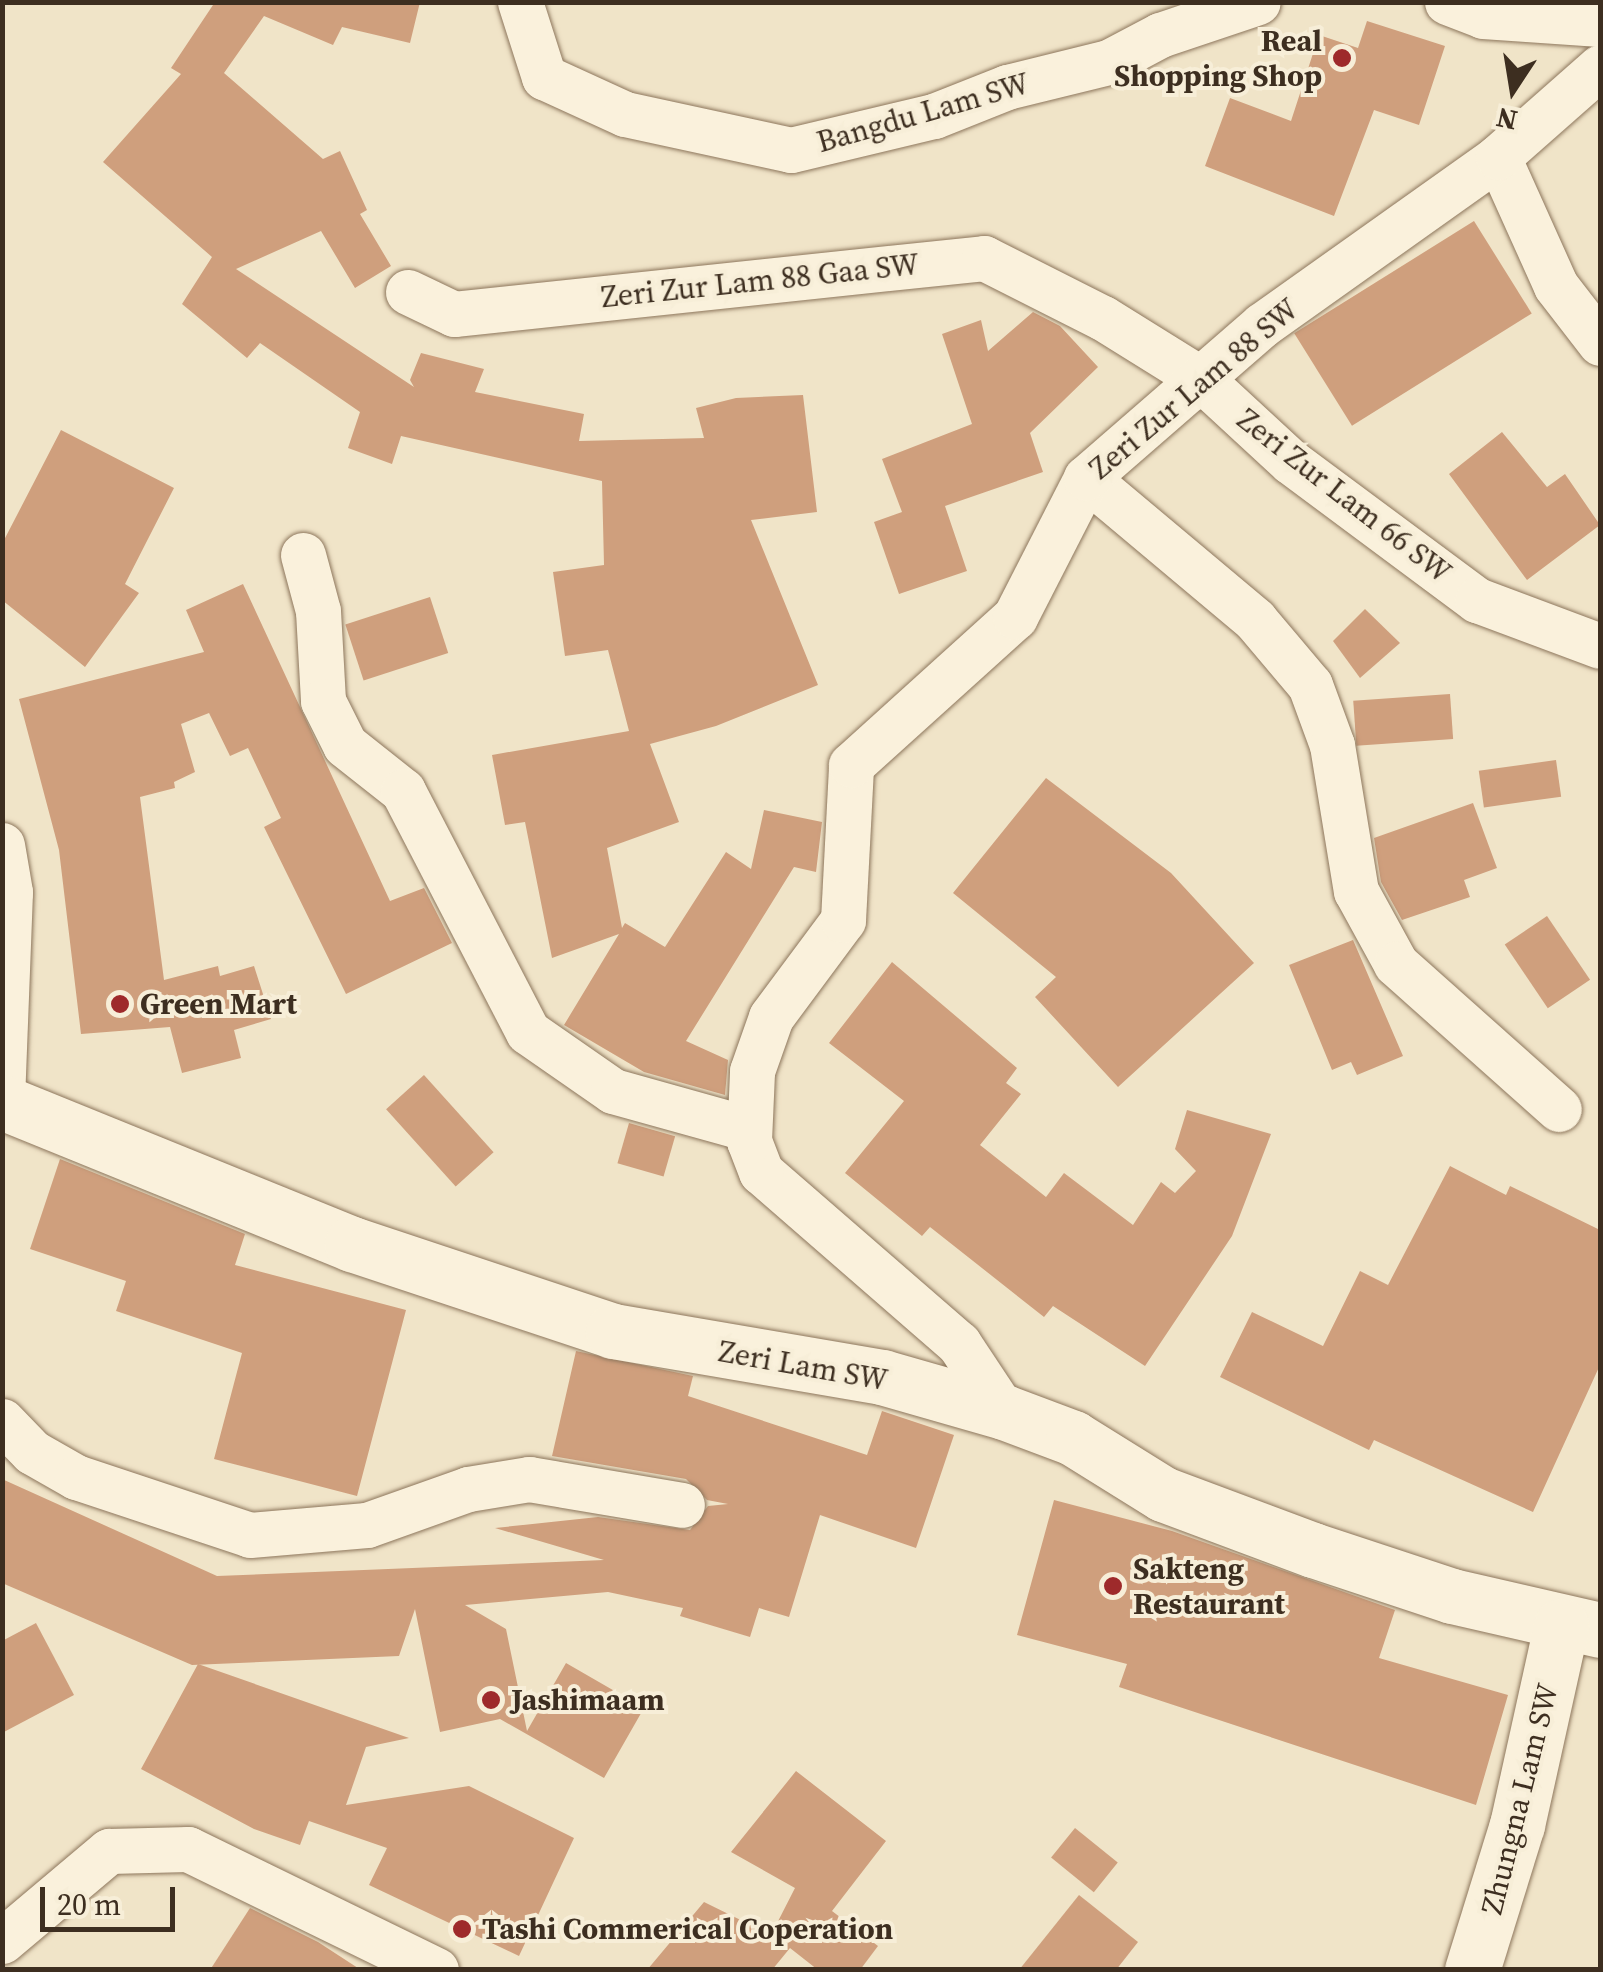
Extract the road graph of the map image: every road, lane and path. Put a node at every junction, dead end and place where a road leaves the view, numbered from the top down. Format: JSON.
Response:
{"nodes":[{"id":1,"x":520,"y":2,"type":"edge"},
{"id":2,"x":1258,"y":2,"type":"edge"},
{"id":3,"x":1447,"y":2,"type":"edge"},
{"id":4,"x":1600,"y":24,"type":"edge"},
{"id":5,"x":1600,"y":67,"type":"edge"},
{"id":6,"x":1498,"y":157,"type":"junction"},
{"id":7,"x":408,"y":292,"type":"dead end"},
{"id":8,"x":1103,"y":318,"type":"joint"},
{"id":9,"x":1600,"y":344,"type":"edge"},
{"id":10,"x":1201,"y":378,"type":"junction"},
{"id":11,"x":1086,"y":478,"type":"junction"},
{"id":12,"x":303,"y":555,"type":"dead end"},
{"id":13,"x":1600,"y":646,"type":"edge"},
{"id":14,"x":2,"y":845,"type":"edge"},
{"id":15,"x":2,"y":1101,"type":"edge"},
{"id":16,"x":1560,"y":1109,"type":"dead end"},
{"id":17,"x":750,"y":1129,"type":"junction"},
{"id":18,"x":1004,"y":1412,"type":"junction"},
{"id":19,"x":2,"y":1421,"type":"edge"},
{"id":20,"x":682,"y":1505,"type":"dead end"},
{"id":21,"x":1581,"y":1628,"type":"edge"},
{"id":22,"x":2,"y":1941,"type":"edge"},
{"id":23,"x":2,"y":1960,"type":"edge"},
{"id":24,"x":1474,"y":1969,"type":"edge"},
{"id":25,"x":9,"y":1970,"type":"edge"},
{"id":26,"x":436,"y":1970,"type":"edge"}],
"edges":[{"from":1,"to":2,"type":"street","name":"Bangdu Lam SW"},
{"from":3,"to":4,"type":"street"},
{"from":5,"to":6,"type":"street","name":"Zeri Zur Lam 88 SW"},
{"from":6,"to":9,"type":"street"},
{"from":6,"to":10,"type":"street","name":"Zeri Zur Lam 88 SW"},
{"from":7,"to":8,"type":"street","name":"Zeri Zur Lam 88 Gaa SW"},
{"from":8,"to":10,"type":"street","name":"Zeri Zur Lam 66 SW"},
{"from":10,"to":11,"type":"street","name":"Zeri Zur Lam 88 SW"},
{"from":10,"to":13,"type":"street","name":"Zeri Zur Lam 66 SW"},
{"from":11,"to":16,"type":"street"},
{"from":11,"to":17,"type":"street","name":"Zeri Zur Lam 88 SW"},
{"from":12,"to":17,"type":"street"},
{"from":14,"to":15,"type":"street"},
{"from":15,"to":18,"type":"street","name":"Zeri Lam SW"},
{"from":17,"to":18,"type":"street","name":"Zeri Zur Lam 88 SW"},
{"from":18,"to":21,"type":"street","name":"Zeri Lam SW"},
{"from":19,"to":20,"type":"street"},
{"from":21,"to":24,"type":"street","name":"Zhungna Lam SW"},
{"from":22,"to":26,"type":"street"},
{"from":23,"to":25,"type":"street"}]}
